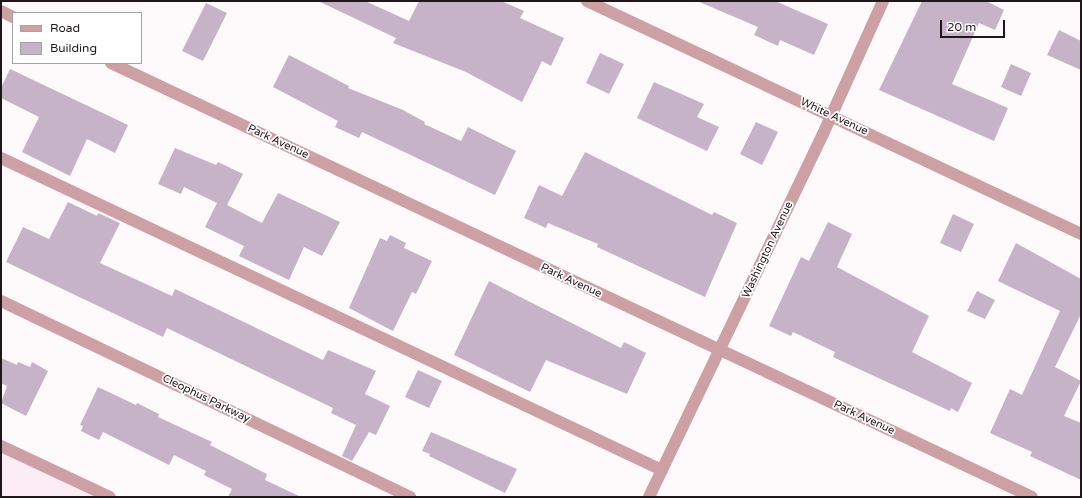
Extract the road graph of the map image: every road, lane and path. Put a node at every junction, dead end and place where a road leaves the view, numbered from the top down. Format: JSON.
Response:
{"nodes":[{"id":1,"x":587,"y":1,"type":"edge"},
{"id":2,"x":883,"y":1,"type":"edge"},
{"id":3,"x":1,"y":11,"type":"edge"},
{"id":4,"x":12,"y":16,"type":"edge"},
{"id":5,"x":113,"y":64,"type":"edge"},
{"id":6,"x":830,"y":115,"type":"junction"},
{"id":7,"x":1,"y":158,"type":"edge"},
{"id":8,"x":1081,"y":234,"type":"edge"},
{"id":9,"x":1,"y":301,"type":"edge"},
{"id":10,"x":720,"y":350,"type":"junction"},
{"id":11,"x":1,"y":446,"type":"edge"},
{"id":12,"x":662,"y":470,"type":"junction"},
{"id":13,"x":110,"y":497,"type":"edge"},
{"id":14,"x":411,"y":497,"type":"edge"},
{"id":15,"x":649,"y":497,"type":"edge"},
{"id":16,"x":1032,"y":497,"type":"edge"}],
"edges":[{"from":1,"to":6,"type":"street","name":"White Avenue"},
{"from":2,"to":6,"type":"street","name":"Washington Avenue"},
{"from":3,"to":4,"type":"street"},
{"from":5,"to":10,"type":"street","name":"Park Avenue"},
{"from":6,"to":8,"type":"street","name":"White Avenue"},
{"from":6,"to":10,"type":"street","name":"Washington Avenue"},
{"from":7,"to":12,"type":"street"},
{"from":9,"to":14,"type":"street","name":"Cleophus Parkway"},
{"from":10,"to":12,"type":"street","name":"Washington Avenue"},
{"from":10,"to":16,"type":"street","name":"Park Avenue"},
{"from":11,"to":13,"type":"street"},
{"from":12,"to":15,"type":"street","name":"Washington Avenue"}]}
